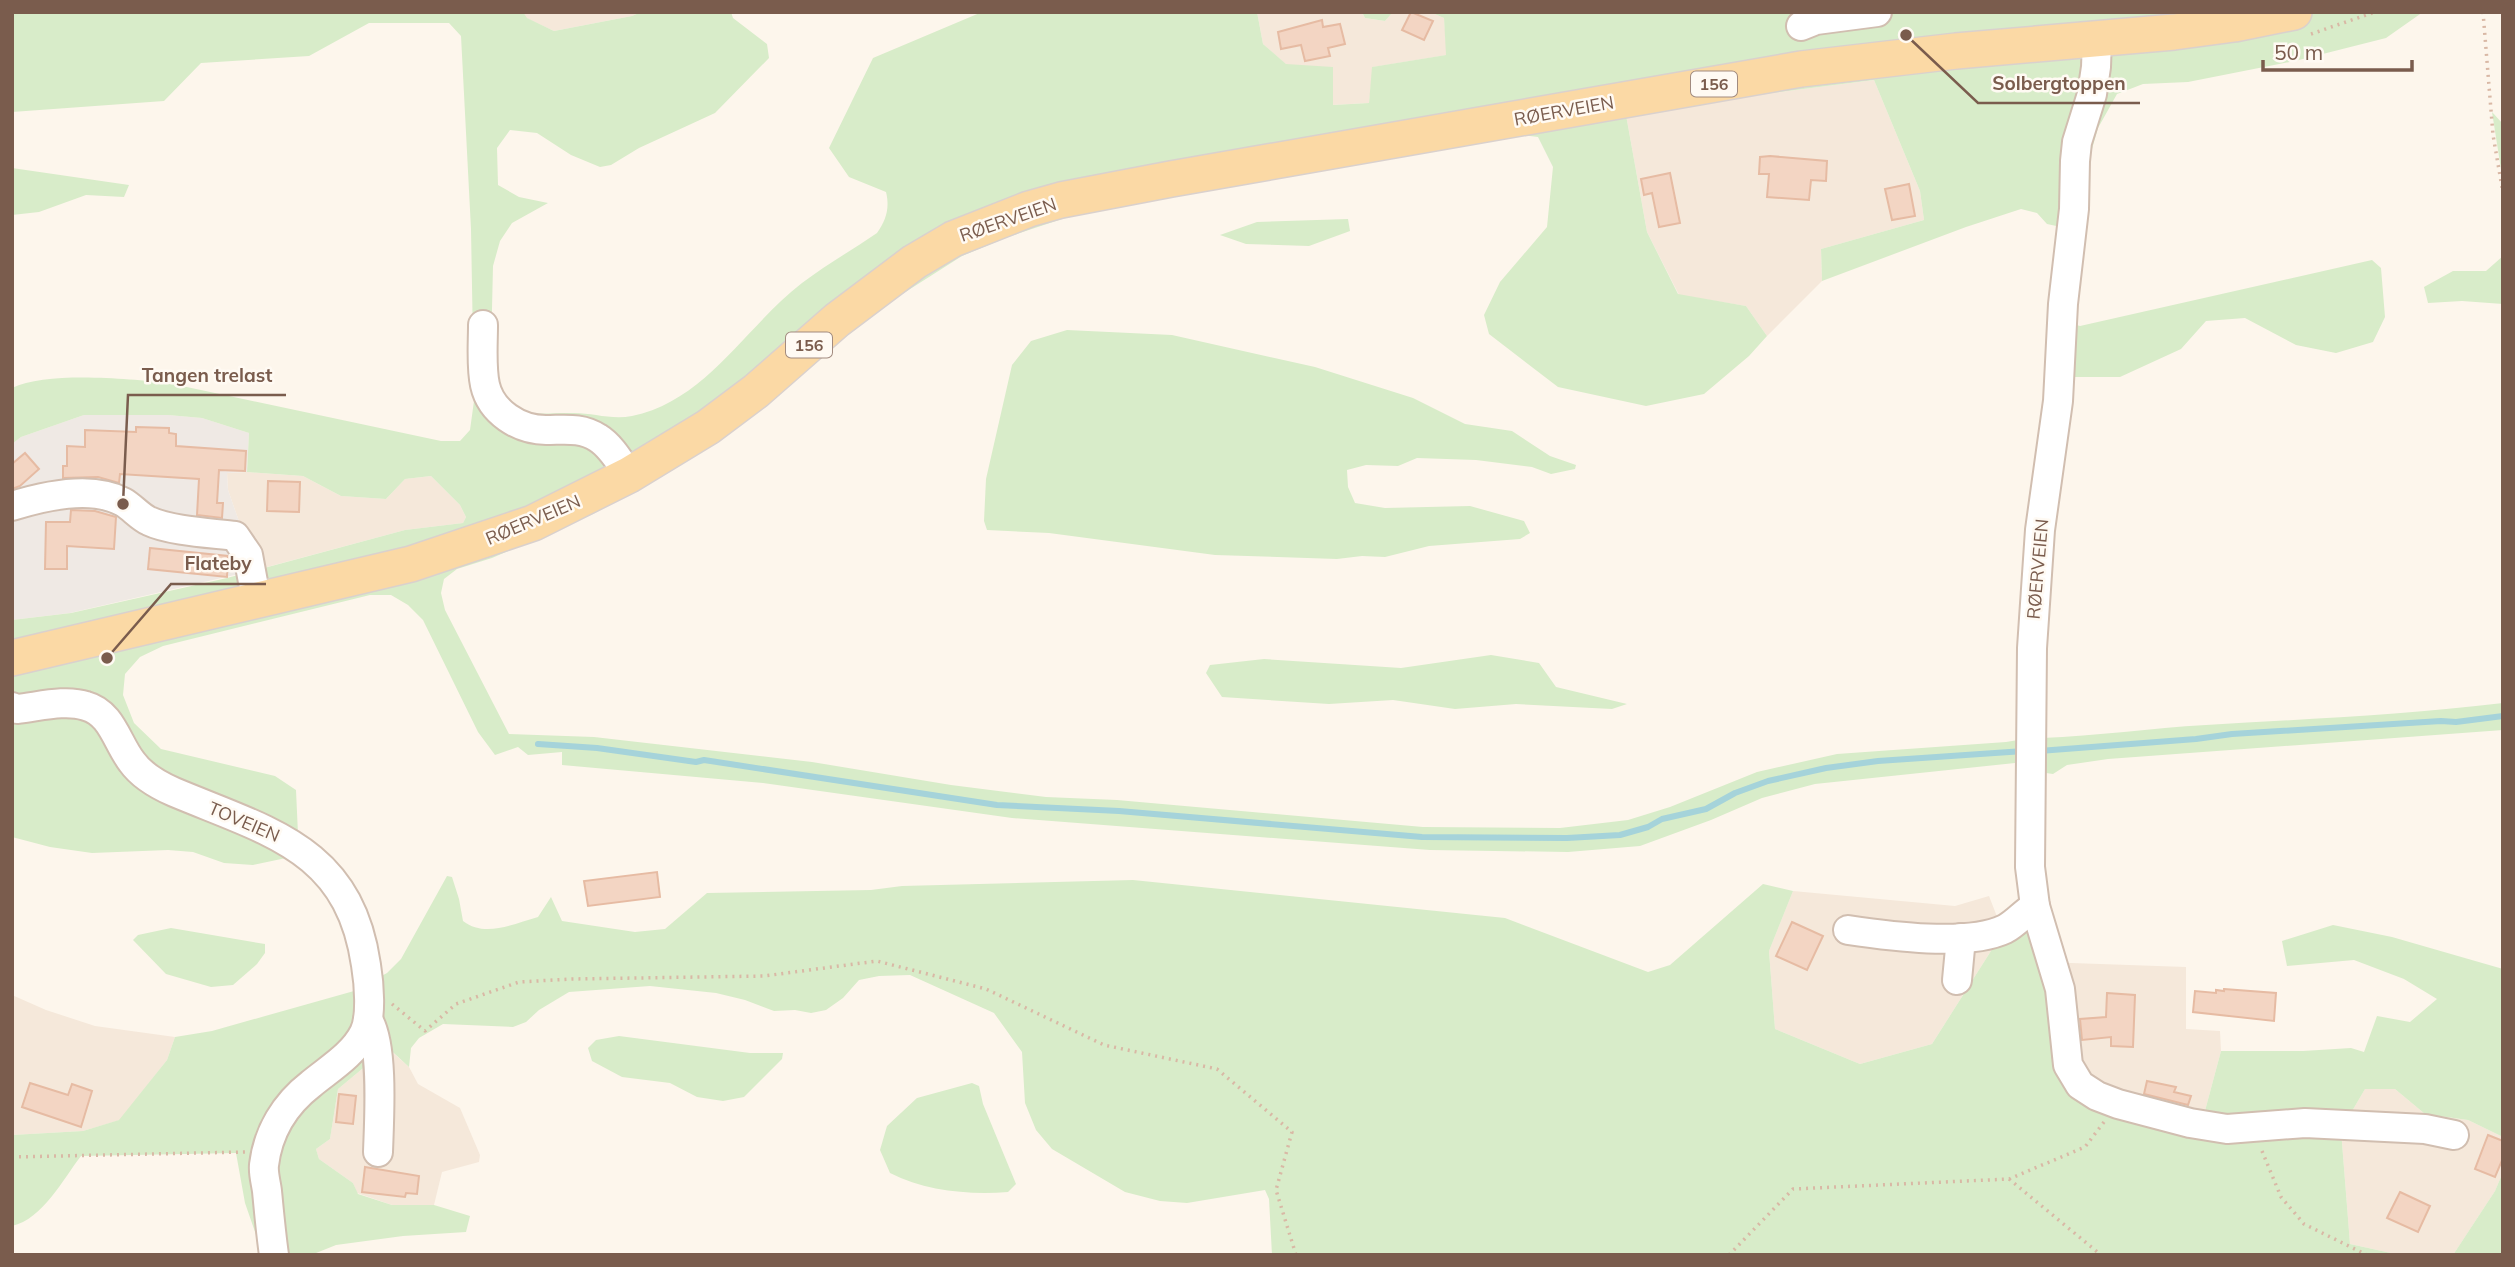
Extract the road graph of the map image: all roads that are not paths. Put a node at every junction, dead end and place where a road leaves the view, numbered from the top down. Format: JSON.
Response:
{"nodes":[{"id":1,"x":1877,"y":12,"type":"edge"},
{"id":2,"x":2294,"y":12,"type":"edge"},
{"id":3,"x":1801,"y":19,"type":"edge"},
{"id":4,"x":2097,"y":39,"type":"junction"},
{"id":5,"x":1801,"y":69,"type":"junction"},
{"id":6,"x":483,"y":326,"type":"dead end"},
{"id":7,"x":629,"y":475,"type":"junction"},
{"id":8,"x":12,"y":506,"type":"edge"},
{"id":9,"x":253,"y":582,"type":"dead end"},
{"id":10,"x":12,"y":658,"type":"edge"},
{"id":11,"x":12,"y":707,"type":"edge"},
{"id":12,"x":2035,"y":906,"type":"junction"},
{"id":13,"x":1848,"y":930,"type":"dead end"},
{"id":14,"x":1961,"y":938,"type":"junction"},
{"id":15,"x":1956,"y":980,"type":"dead end"},
{"id":16,"x":368,"y":1020,"type":"junction"},
{"id":17,"x":2454,"y":1135,"type":"dead end"},
{"id":18,"x":378,"y":1152,"type":"dead end"},
{"id":19,"x":274,"y":1255,"type":"edge"}],
"edges":[{"from":1,"to":3,"type":"street"},
{"from":2,"to":4,"type":"main road","name":"RØERVEIEN","number":"156"},
{"from":3,"to":5,"type":"street"},
{"from":4,"to":5,"type":"main road","name":"RØERVEIEN","number":"156"},
{"from":4,"to":12,"type":"street","name":"RØERVEIEN"},
{"from":5,"to":7,"type":"main road","name":"RØERVEIEN","number":"156"},
{"from":6,"to":7,"type":"street"},
{"from":7,"to":10,"type":"main road","name":"RØERVEIEN","number":"156"},
{"from":8,"to":9,"type":"street"},
{"from":11,"to":16,"type":"street","name":"TOVEIEN"},
{"from":12,"to":14,"type":"street"},
{"from":12,"to":17,"type":"street","name":"RØERVEIEN"},
{"from":13,"to":14,"type":"street"},
{"from":14,"to":15,"type":"street"},
{"from":16,"to":18,"type":"street"},
{"from":16,"to":19,"type":"street","name":"TOVEIEN"}]}
